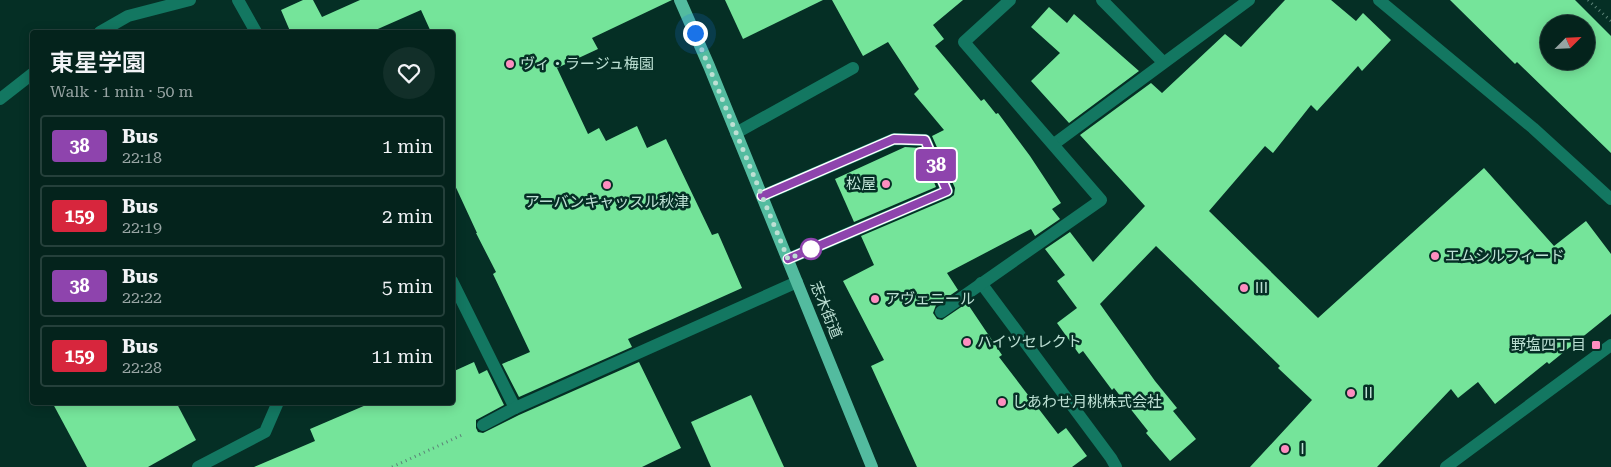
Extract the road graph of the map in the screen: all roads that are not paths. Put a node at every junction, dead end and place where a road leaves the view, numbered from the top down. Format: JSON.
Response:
{"nodes":[{"id":1,"x":190,"y":0,"type":"edge"},
{"id":2,"x":238,"y":0,"type":"edge"},
{"id":3,"x":680,"y":0,"type":"edge"},
{"id":4,"x":1010,"y":0,"type":"edge"},
{"id":5,"x":1102,"y":0,"type":"edge"},
{"id":6,"x":1379,"y":0,"type":"edge"},
{"id":7,"x":1243,"y":2,"type":"edge"},
{"id":8,"x":104,"y":30,"type":"edge"},
{"id":9,"x":255,"y":30,"type":"edge"},
{"id":10,"x":1163,"y":62,"type":"junction"},
{"id":11,"x":853,"y":68,"type":"dead end"},
{"id":12,"x":30,"y":76,"type":"edge"},
{"id":13,"x":0,"y":99,"type":"edge"},
{"id":14,"x":736,"y":133,"type":"junction"},
{"id":15,"x":1054,"y":144,"type":"junction"},
{"id":16,"x":762,"y":196,"type":"junction"},
{"id":17,"x":1611,"y":199,"type":"edge"},
{"id":18,"x":788,"y":259,"type":"junction"},
{"id":19,"x":797,"y":282,"type":"junction"},
{"id":20,"x":981,"y":283,"type":"junction"},
{"id":21,"x":455,"y":287,"type":"edge"},
{"id":22,"x":941,"y":312,"type":"dead end"},
{"id":23,"x":1611,"y":345,"type":"edge"},
{"id":24,"x":277,"y":405,"type":"edge"},
{"id":25,"x":515,"y":408,"type":"junction"},
{"id":26,"x":483,"y":425,"type":"road end"},
{"id":27,"x":198,"y":467,"type":"edge"},
{"id":28,"x":872,"y":467,"type":"edge"},
{"id":29,"x":1116,"y":467,"type":"edge"},
{"id":30,"x":1446,"y":467,"type":"edge"}],
"edges":[{"from":1,"to":8,"type":"street"},
{"from":2,"to":9,"type":"street"},
{"from":3,"to":14,"type":"main road","name":"志木街道"},
{"from":4,"to":15,"type":"street"},
{"from":5,"to":10,"type":"street"},
{"from":6,"to":17,"type":"street"},
{"from":7,"to":10,"type":"street"},
{"from":10,"to":15,"type":"street"},
{"from":11,"to":14,"type":"street"},
{"from":12,"to":13,"type":"street"},
{"from":14,"to":16,"type":"main road","name":"志木街道"},
{"from":15,"to":20,"type":"street"},
{"from":16,"to":18,"type":"main road","name":"志木街道"},
{"from":16,"to":18,"type":"street"},
{"from":18,"to":19,"type":"main road","name":"志木街道"},
{"from":19,"to":25,"type":"street"},
{"from":19,"to":28,"type":"main road","name":"志木街道"},
{"from":20,"to":22,"type":"street"},
{"from":20,"to":29,"type":"street"},
{"from":21,"to":25,"type":"street"},
{"from":23,"to":30,"type":"street"},
{"from":24,"to":27,"type":"street"},
{"from":25,"to":26,"type":"street"}]}
